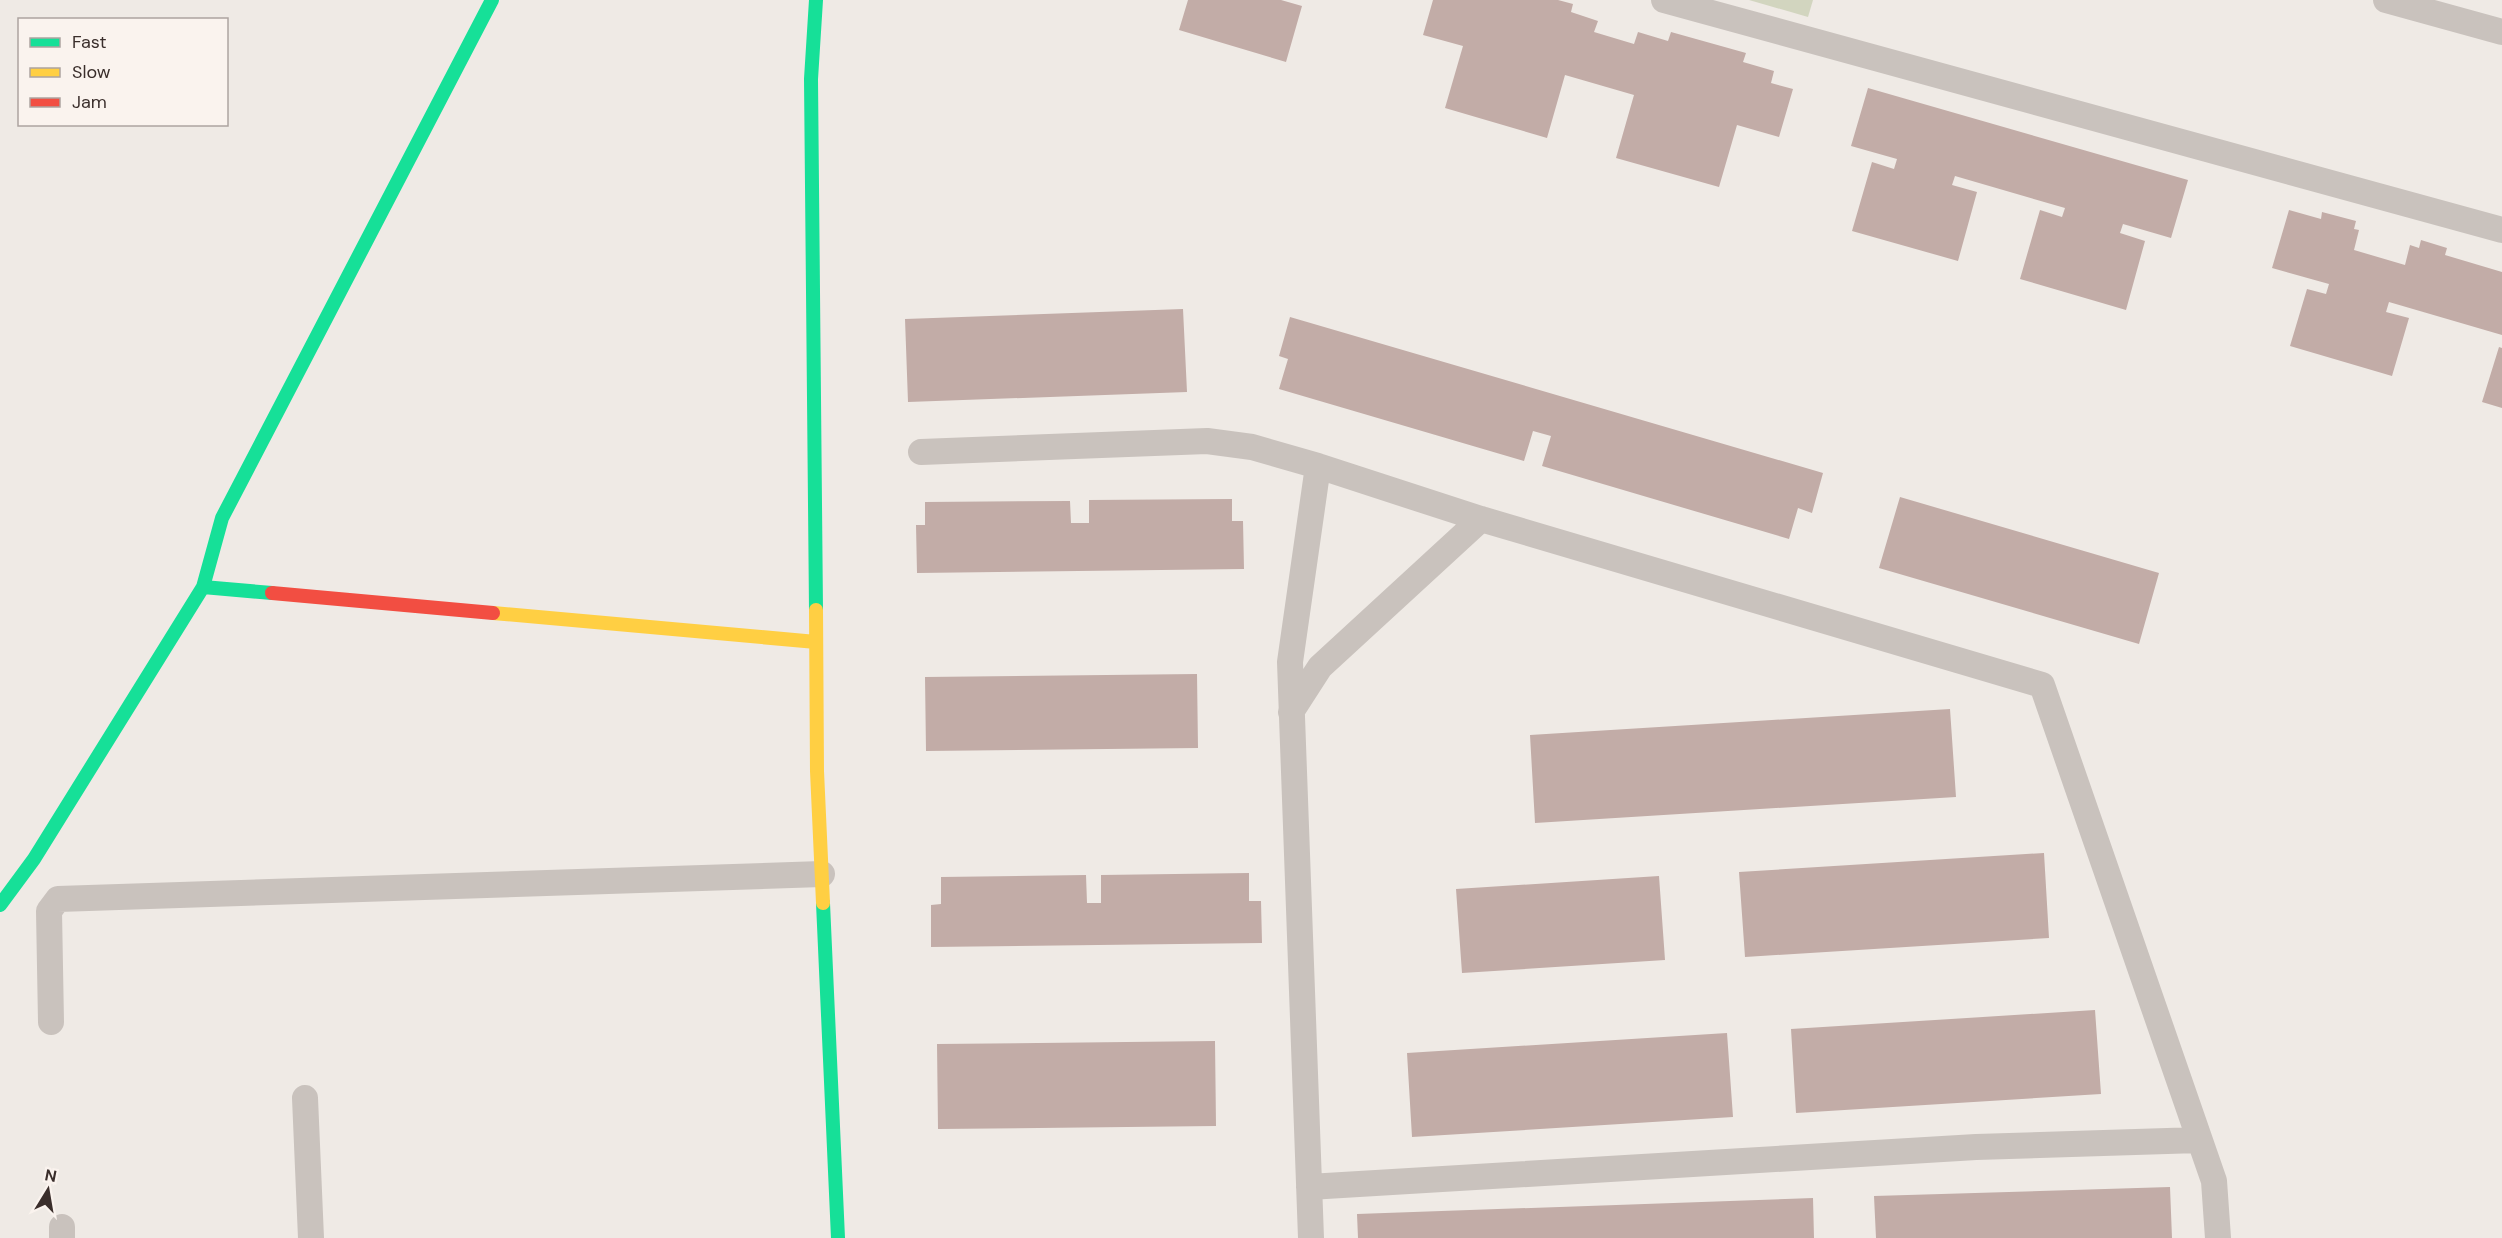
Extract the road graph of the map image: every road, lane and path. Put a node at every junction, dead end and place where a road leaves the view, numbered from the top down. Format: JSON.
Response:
{"nodes":[{"id":1,"x":492,"y":0,"type":"edge"},
{"id":2,"x":816,"y":0,"type":"edge"},
{"id":3,"x":1664,"y":0,"type":"edge"},
{"id":4,"x":2386,"y":0,"type":"edge"},
{"id":5,"x":2502,"y":32,"type":"edge"},
{"id":6,"x":2502,"y":230,"type":"edge"},
{"id":7,"x":921,"y":452,"type":"dead end"},
{"id":8,"x":1318,"y":466,"type":"junction"},
{"id":9,"x":1481,"y":519,"type":"junction"},
{"id":10,"x":203,"y":587,"type":"junction"},
{"id":11,"x":816,"y":642,"type":"junction"},
{"id":12,"x":1291,"y":712,"type":"junction"},
{"id":13,"x":822,"y":874,"type":"junction"},
{"id":14,"x":0,"y":905,"type":"edge"},
{"id":15,"x":51,"y":1022,"type":"dead end"},
{"id":16,"x":305,"y":1098,"type":"dead end"},
{"id":17,"x":2199,"y":1140,"type":"junction"},
{"id":18,"x":1309,"y":1186,"type":"junction"},
{"id":19,"x":311,"y":1238,"type":"edge"},
{"id":20,"x":838,"y":1238,"type":"edge"},
{"id":21,"x":1311,"y":1238,"type":"edge"},
{"id":22,"x":2218,"y":1238,"type":"edge"}],
"edges":[{"from":1,"to":10,"type":"street"},
{"from":2,"to":11,"type":"street"},
{"from":3,"to":6,"type":"lane"},
{"from":4,"to":5,"type":"lane"},
{"from":7,"to":8,"type":"lane"},
{"from":8,"to":9,"type":"lane"},
{"from":8,"to":12,"type":"lane"},
{"from":9,"to":12,"type":"lane"},
{"from":9,"to":17,"type":"lane"},
{"from":10,"to":11,"type":"street"},
{"from":10,"to":14,"type":"street"},
{"from":11,"to":13,"type":"street"},
{"from":12,"to":18,"type":"lane"},
{"from":13,"to":15,"type":"lane"},
{"from":13,"to":20,"type":"street"},
{"from":16,"to":19,"type":"lane"},
{"from":17,"to":18,"type":"lane"},
{"from":17,"to":22,"type":"lane"},
{"from":18,"to":21,"type":"lane"}]}
